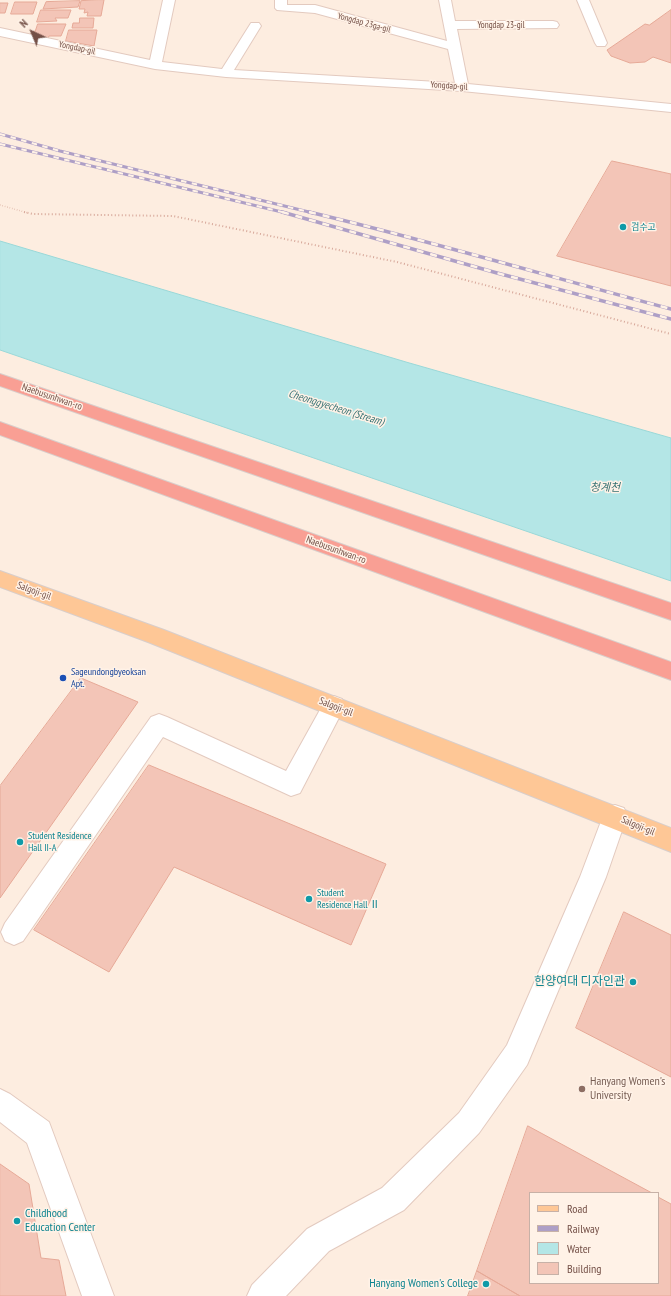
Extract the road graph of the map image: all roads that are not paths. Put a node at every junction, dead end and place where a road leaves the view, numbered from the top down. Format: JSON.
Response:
{"nodes":[{"id":1,"x":169,"y":0,"type":"edge"},
{"id":2,"x":281,"y":0,"type":"edge"},
{"id":3,"x":445,"y":0,"type":"edge"},
{"id":4,"x":583,"y":0,"type":"edge"},
{"id":5,"x":450,"y":25,"type":"junction"},
{"id":6,"x":553,"y":25,"type":"dead end"},
{"id":7,"x":255,"y":26,"type":"dead end"},
{"id":8,"x":0,"y":32,"type":"edge"},
{"id":9,"x":601,"y":43,"type":"dead end"},
{"id":10,"x":454,"y":47,"type":"junction"},
{"id":11,"x":154,"y":65,"type":"junction"},
{"id":12,"x":226,"y":73,"type":"junction"},
{"id":13,"x":462,"y":87,"type":"junction"},
{"id":14,"x":671,"y":108,"type":"edge"},
{"id":15,"x":0,"y":380,"type":"edge"},
{"id":16,"x":0,"y":428,"type":"edge"},
{"id":17,"x":0,"y":579,"type":"edge"},
{"id":18,"x":671,"y":612,"type":"edge"},
{"id":19,"x":671,"y":671,"type":"edge"},
{"id":20,"x":334,"y":706,"type":"junction"},
{"id":21,"x":615,"y":816,"type":"junction"},
{"id":22,"x":671,"y":840,"type":"edge"},
{"id":23,"x":14,"y":932,"type":"dead end"},
{"id":24,"x":0,"y":1104,"type":"edge"},
{"id":25,"x":98,"y":1296,"type":"edge"},
{"id":26,"x":263,"y":1296,"type":"edge"}],
"edges":[{"from":1,"to":11,"type":"street"},
{"from":2,"to":10,"type":"street","name":"Yongdap 23ga-gil"},
{"from":3,"to":5,"type":"street"},
{"from":4,"to":9,"type":"street"},
{"from":5,"to":6,"type":"street","name":"Yongdap 23-gil"},
{"from":5,"to":10,"type":"street"},
{"from":7,"to":12,"type":"street"},
{"from":8,"to":11,"type":"street","name":"Yongdap-gil"},
{"from":10,"to":13,"type":"street"},
{"from":11,"to":12,"type":"street","name":"Yongdap-gil"},
{"from":12,"to":13,"type":"street","name":"Yongdap-gil"},
{"from":13,"to":14,"type":"street","name":"Yongdap-gil"},
{"from":15,"to":18,"type":"highway","name":"Naebusunhwan-ro"},
{"from":16,"to":19,"type":"highway","name":"Naebusunhwan-ro"},
{"from":17,"to":20,"type":"main road","name":"Salgoji-gil"},
{"from":20,"to":21,"type":"main road","name":"Salgoji-gil"},
{"from":20,"to":23,"type":"street"},
{"from":21,"to":22,"type":"main road","name":"Salgoji-gil"},
{"from":21,"to":26,"type":"street"},
{"from":24,"to":25,"type":"street"}]}
